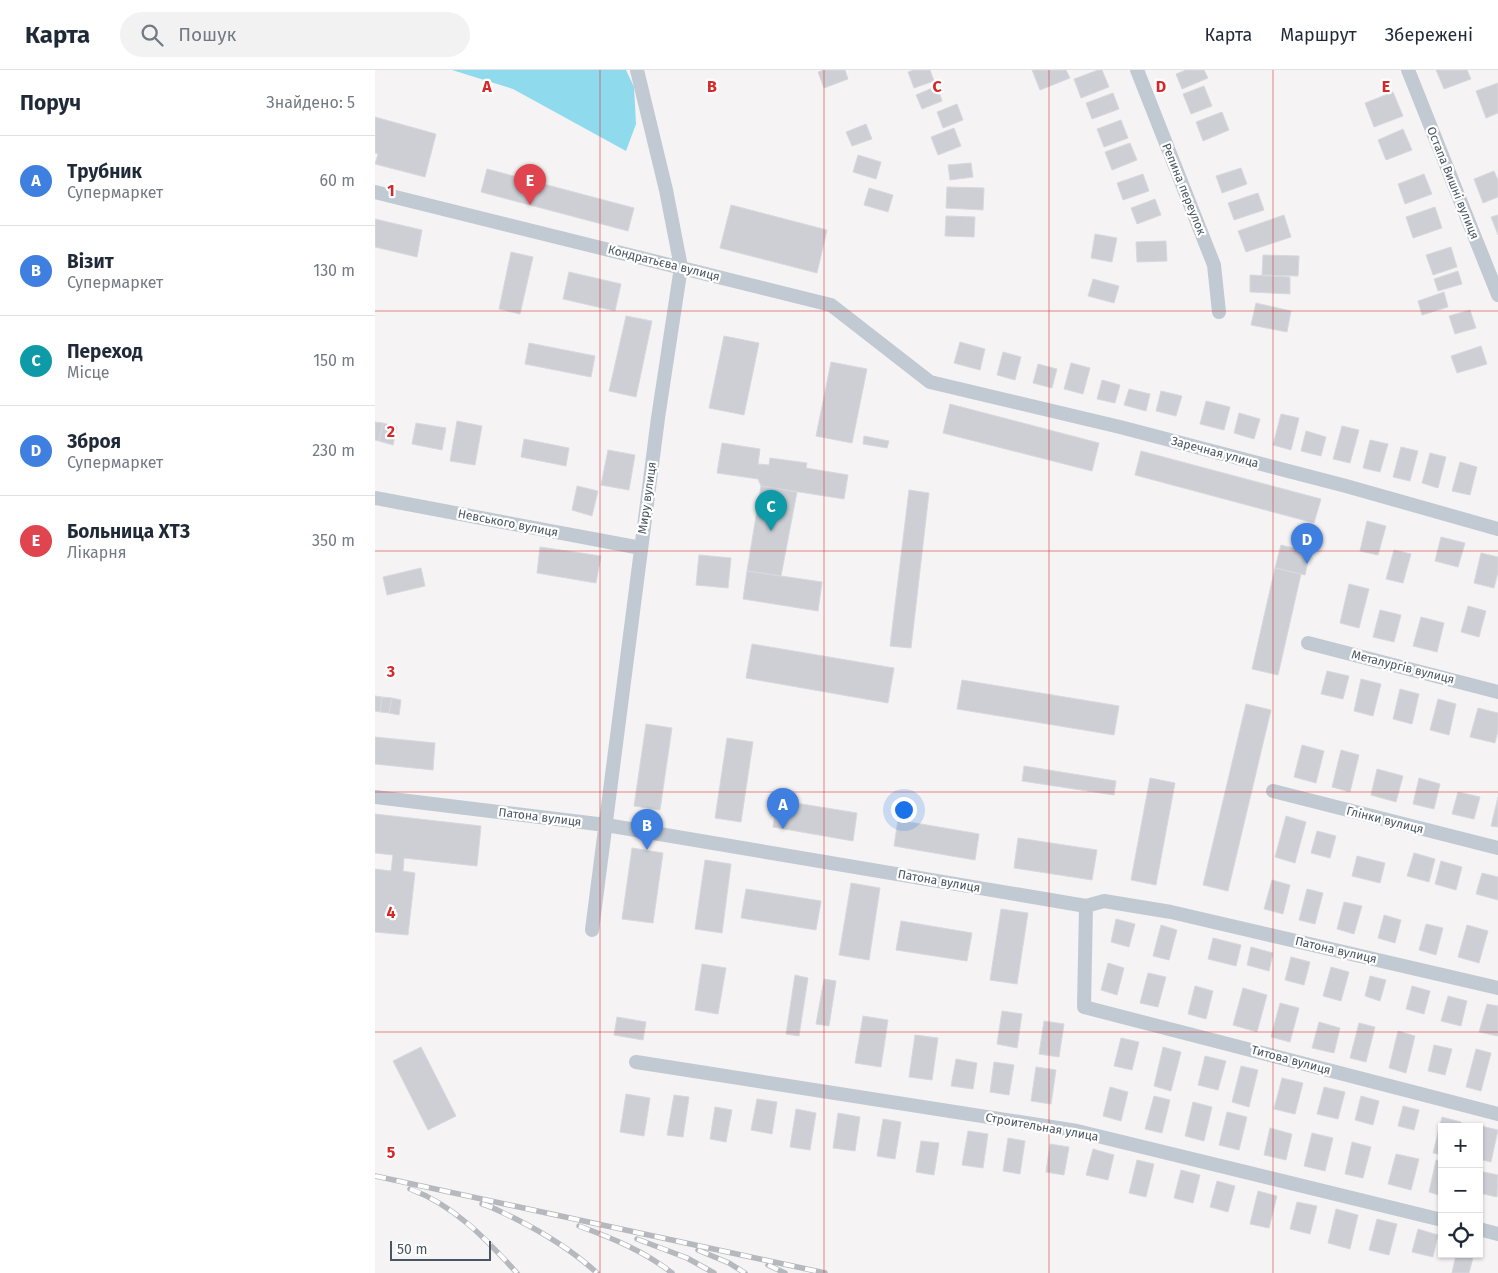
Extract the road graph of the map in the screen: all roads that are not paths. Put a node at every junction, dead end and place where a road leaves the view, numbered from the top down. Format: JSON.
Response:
{"nodes":[{"id":1,"x":637,"y":70,"type":"edge"},
{"id":2,"x":1137,"y":70,"type":"edge"},
{"id":3,"x":1408,"y":70,"type":"edge"},
{"id":4,"x":375,"y":192,"type":"edge"},
{"id":5,"x":681,"y":267,"type":"junction"},
{"id":6,"x":1498,"y":296,"type":"edge"},
{"id":7,"x":1219,"y":312,"type":"dead end"},
{"id":8,"x":930,"y":382,"type":"joint"},
{"id":9,"x":375,"y":498,"type":"edge"},
{"id":10,"x":1498,"y":529,"type":"edge"},
{"id":11,"x":641,"y":548,"type":"junction"},
{"id":12,"x":1308,"y":643,"type":"dead end"},
{"id":13,"x":1498,"y":692,"type":"edge"},
{"id":14,"x":1273,"y":791,"type":"dead end"},
{"id":15,"x":375,"y":797,"type":"edge"},
{"id":16,"x":606,"y":825,"type":"junction"},
{"id":17,"x":1498,"y":848,"type":"edge"},
{"id":18,"x":1086,"y":906,"type":"junction"},
{"id":19,"x":593,"y":930,"type":"dead end"},
{"id":20,"x":1498,"y":988,"type":"edge"},
{"id":21,"x":636,"y":1062,"type":"dead end"},
{"id":22,"x":1498,"y":1114,"type":"edge"},
{"id":23,"x":1438,"y":1219,"type":"edge"},
{"id":24,"x":1483,"y":1230,"type":"edge"},
{"id":25,"x":1498,"y":1234,"type":"edge"}],
"edges":[{"from":1,"to":5,"type":"street","name":"Миру вулиця"},
{"from":2,"to":7,"type":"street","name":"Репина переулок"},
{"from":3,"to":6,"type":"street","name":"Остапа Вишні вулиця"},
{"from":4,"to":5,"type":"street","name":"Кондратьєва вулиця"},
{"from":5,"to":8,"type":"street","name":"Кондратьєва вулиця"},
{"from":5,"to":11,"type":"street","name":"Миру вулиця"},
{"from":8,"to":10,"type":"street","name":"Заречная улица"},
{"from":9,"to":11,"type":"street","name":"Невського вулиця"},
{"from":11,"to":16,"type":"street","name":"Миру вулиця"},
{"from":12,"to":13,"type":"street","name":"Металургів вулиця"},
{"from":14,"to":17,"type":"street","name":"Глінки вулиця"},
{"from":15,"to":16,"type":"street","name":"Патона вулиця"},
{"from":16,"to":18,"type":"street","name":"Патона вулиця"},
{"from":16,"to":19,"type":"street","name":"Миру вулиця"},
{"from":18,"to":20,"type":"street","name":"Патона вулиця"},
{"from":18,"to":22,"type":"street","name":"Титова вулиця"},
{"from":21,"to":23,"type":"street","name":"Строительная улица"},
{"from":24,"to":25,"type":"street"}]}
